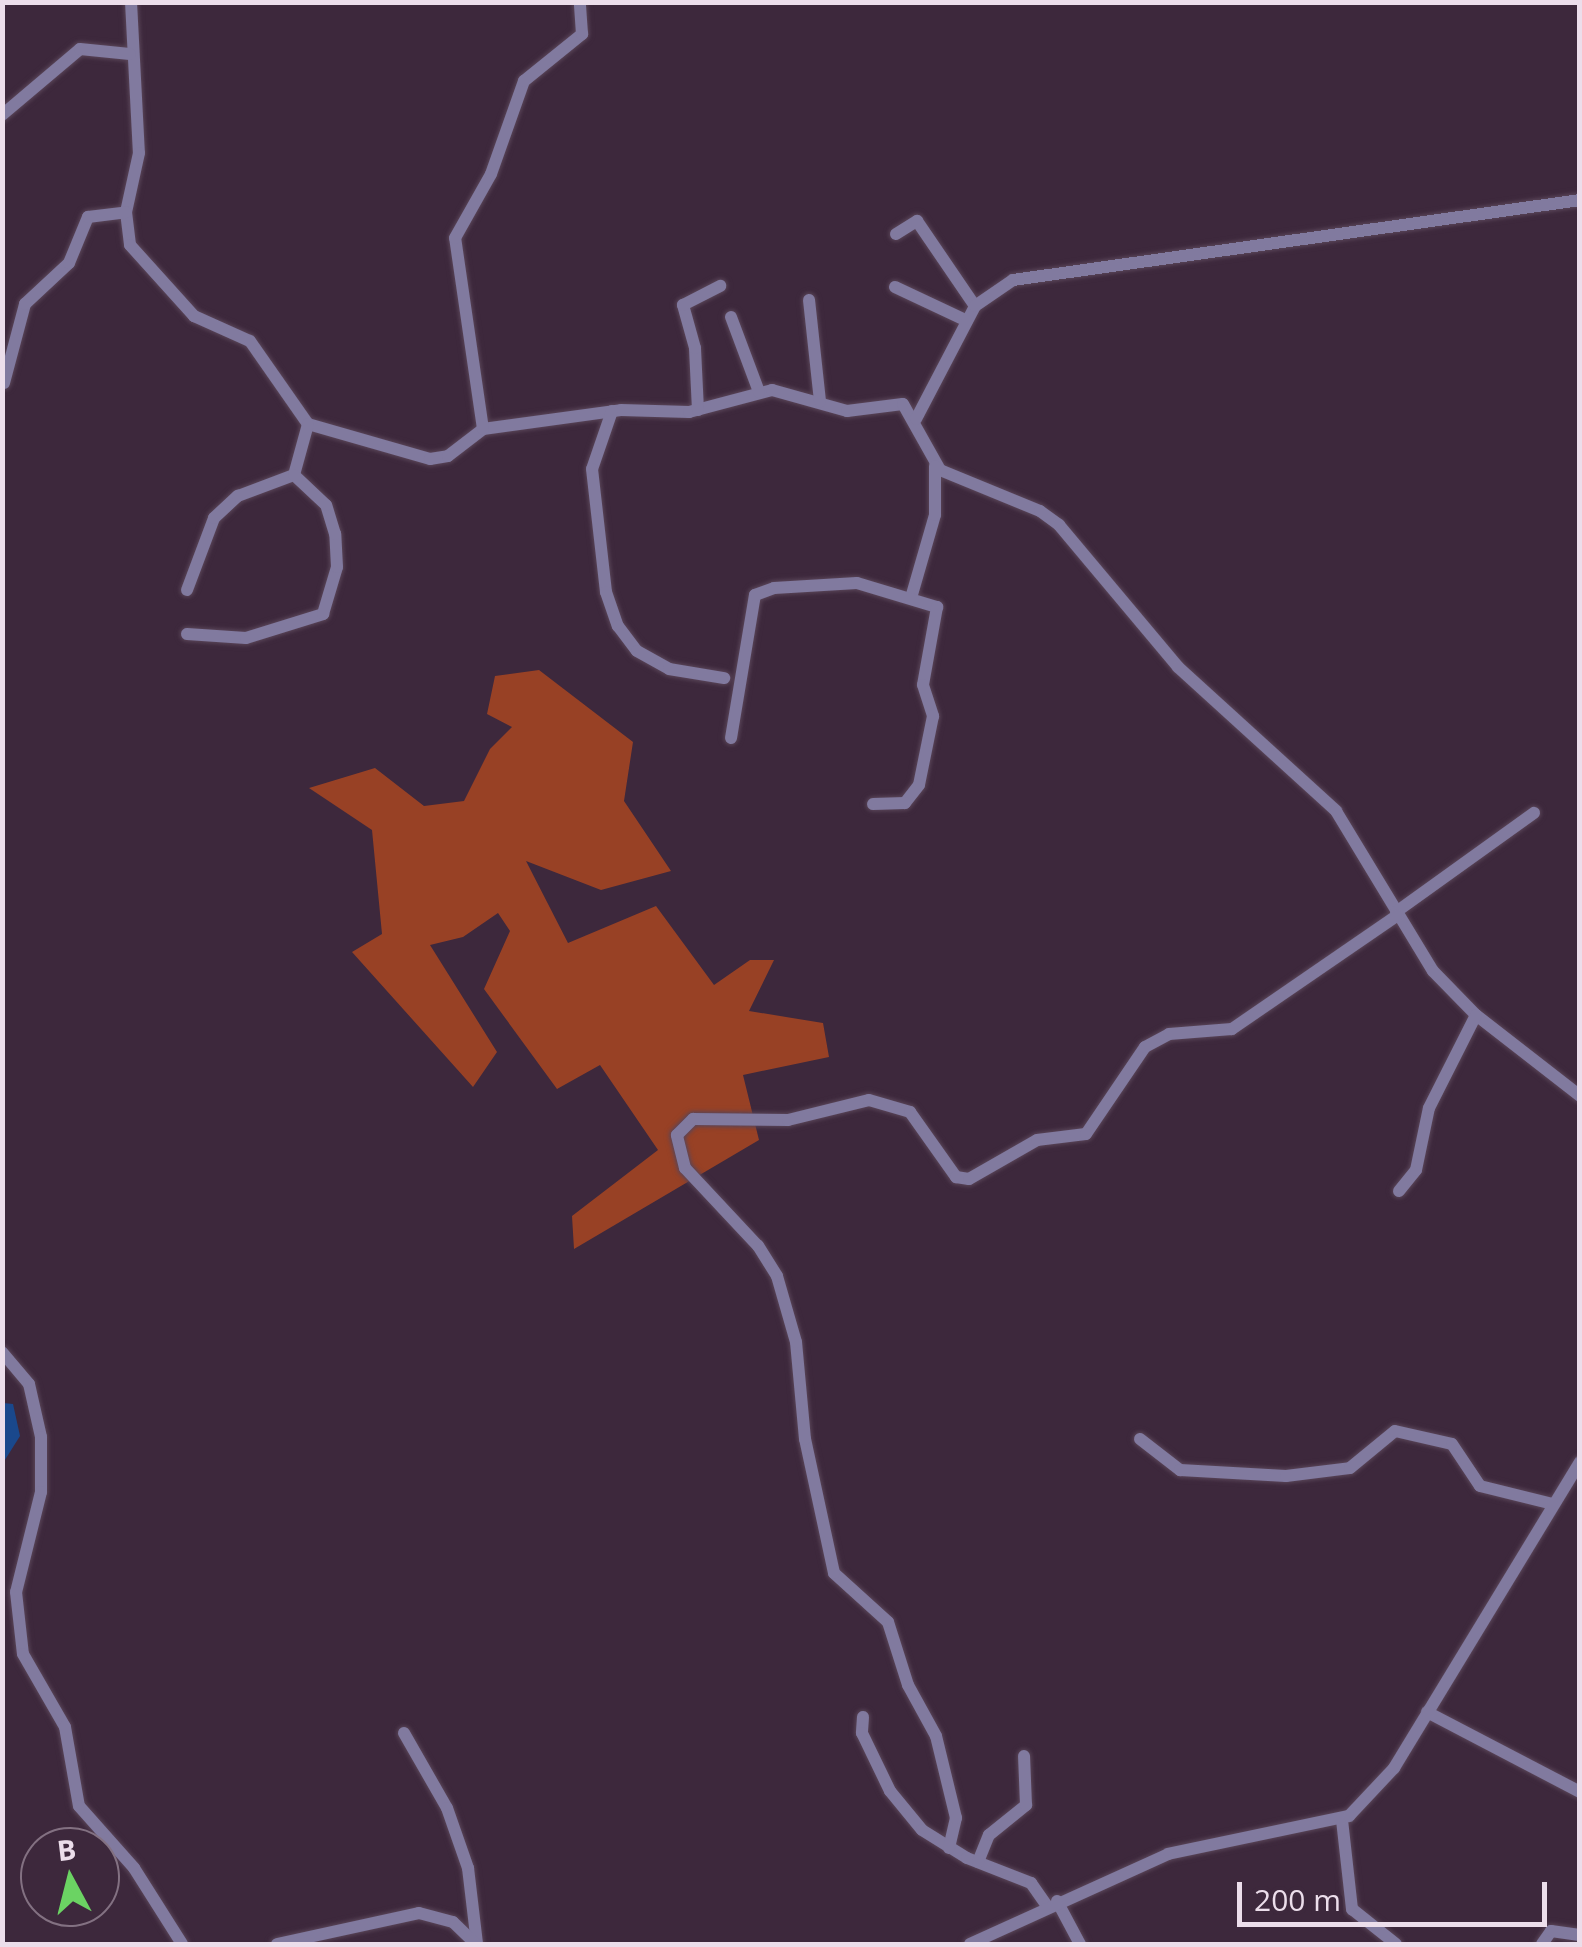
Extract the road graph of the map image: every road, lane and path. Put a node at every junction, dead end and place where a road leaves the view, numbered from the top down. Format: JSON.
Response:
{"nodes":[{"id":1,"x":130,"y":2,"type":"edge"},
{"id":2,"x":580,"y":2,"type":"edge"},
{"id":3,"x":130,"y":54,"type":"junction"},
{"id":4,"x":2,"y":114,"type":"edge"},
{"id":5,"x":1580,"y":200,"type":"edge"},
{"id":6,"x":126,"y":212,"type":"junction"},
{"id":7,"x":896,"y":234,"type":"dead end"},
{"id":8,"x":720,"y":286,"type":"dead end"},
{"id":9,"x":895,"y":286,"type":"dead end"},
{"id":10,"x":809,"y":300,"type":"dead end"},
{"id":11,"x":975,"y":306,"type":"junction"},
{"id":12,"x":732,"y":317,"type":"dead end"},
{"id":13,"x":965,"y":320,"type":"junction"},
{"id":14,"x":4,"y":383,"type":"edge"},
{"id":15,"x":759,"y":392,"type":"junction"},
{"id":16,"x":820,"y":401,"type":"junction"},
{"id":17,"x":698,"y":410,"type":"junction"},
{"id":18,"x":612,"y":411,"type":"junction"},
{"id":19,"x":916,"y":419,"type":"junction"},
{"id":20,"x":308,"y":424,"type":"junction"},
{"id":21,"x":484,"y":429,"type":"junction"},
{"id":22,"x":935,"y":466,"type":"junction"},
{"id":23,"x":294,"y":475,"type":"junction"},
{"id":24,"x":188,"y":590,"type":"dead end"},
{"id":25,"x":912,"y":598,"type":"junction"},
{"id":26,"x":187,"y":634,"type":"dead end"},
{"id":27,"x":724,"y":678,"type":"dead end"},
{"id":28,"x":731,"y":738,"type":"dead end"},
{"id":29,"x":873,"y":804,"type":"dead end"},
{"id":30,"x":1534,"y":813,"type":"dead end"},
{"id":31,"x":1397,"y":914,"type":"junction"},
{"id":32,"x":1476,"y":1015,"type":"junction"},
{"id":33,"x":1580,"y":1096,"type":"edge"},
{"id":34,"x":1400,"y":1192,"type":"dead end"},
{"id":35,"x":2,"y":1352,"type":"edge"},
{"id":36,"x":1140,"y":1439,"type":"dead end"},
{"id":37,"x":1580,"y":1462,"type":"edge"},
{"id":38,"x":1575,"y":1479,"type":"edge"},
{"id":39,"x":1553,"y":1504,"type":"junction"},
{"id":40,"x":1428,"y":1712,"type":"junction"},
{"id":41,"x":863,"y":1716,"type":"dead end"},
{"id":42,"x":404,"y":1733,"type":"dead end"},
{"id":43,"x":1024,"y":1756,"type":"dead end"},
{"id":44,"x":1580,"y":1792,"type":"edge"},
{"id":45,"x":1342,"y":1820,"type":"junction"},
{"id":46,"x":949,"y":1848,"type":"junction"},
{"id":47,"x":978,"y":1862,"type":"junction"},
{"id":48,"x":1052,"y":1904,"type":"junction"},
{"id":49,"x":1372,"y":1926,"type":"junction"},
{"id":50,"x":1580,"y":1935,"type":"edge"},
{"id":51,"x":182,"y":1944,"type":"edge"},
{"id":52,"x":278,"y":1944,"type":"edge"},
{"id":53,"x":476,"y":1944,"type":"edge"},
{"id":54,"x":970,"y":1944,"type":"edge"},
{"id":55,"x":1080,"y":1944,"type":"edge"},
{"id":56,"x":1380,"y":1944,"type":"edge"},
{"id":57,"x":1396,"y":1944,"type":"edge"},
{"id":58,"x":1542,"y":1944,"type":"edge"}],
"edges":[{"from":1,"to":3,"type":"street"},
{"from":2,"to":21,"type":"street"},
{"from":3,"to":4,"type":"street"},
{"from":3,"to":6,"type":"street"},
{"from":5,"to":11,"type":"street"},
{"from":6,"to":14,"type":"street"},
{"from":6,"to":20,"type":"street"},
{"from":7,"to":11,"type":"street"},
{"from":8,"to":17,"type":"street"},
{"from":9,"to":13,"type":"street"},
{"from":10,"to":16,"type":"street"},
{"from":11,"to":13,"type":"street"},
{"from":12,"to":15,"type":"street"},
{"from":13,"to":19,"type":"street"},
{"from":15,"to":16,"type":"street"},
{"from":15,"to":17,"type":"street"},
{"from":16,"to":19,"type":"street"},
{"from":17,"to":18,"type":"street"},
{"from":18,"to":21,"type":"street"},
{"from":18,"to":27,"type":"street"},
{"from":19,"to":22,"type":"street"},
{"from":20,"to":21,"type":"street"},
{"from":20,"to":23,"type":"street"},
{"from":22,"to":25,"type":"street"},
{"from":22,"to":31,"type":"street"},
{"from":23,"to":24,"type":"street"},
{"from":23,"to":26,"type":"street"},
{"from":25,"to":28,"type":"street"},
{"from":25,"to":29,"type":"street"},
{"from":30,"to":31,"type":"street"},
{"from":31,"to":32,"type":"street"},
{"from":31,"to":46,"type":"street"},
{"from":32,"to":33,"type":"street"},
{"from":32,"to":34,"type":"street"},
{"from":35,"to":51,"type":"street"},
{"from":36,"to":39,"type":"street"},
{"from":37,"to":38,"type":"street"},
{"from":38,"to":39,"type":"street"},
{"from":39,"to":40,"type":"street"},
{"from":40,"to":44,"type":"street"},
{"from":40,"to":45,"type":"street"},
{"from":41,"to":46,"type":"street"},
{"from":42,"to":53,"type":"street"},
{"from":43,"to":47,"type":"street"},
{"from":45,"to":48,"type":"street"},
{"from":45,"to":49,"type":"street"},
{"from":46,"to":47,"type":"street"},
{"from":47,"to":48,"type":"street"},
{"from":48,"to":54,"type":"street"},
{"from":48,"to":55,"type":"street"},
{"from":49,"to":56,"type":"street"},
{"from":49,"to":57,"type":"street"},
{"from":50,"to":58,"type":"street"},
{"from":52,"to":53,"type":"street"}]}
